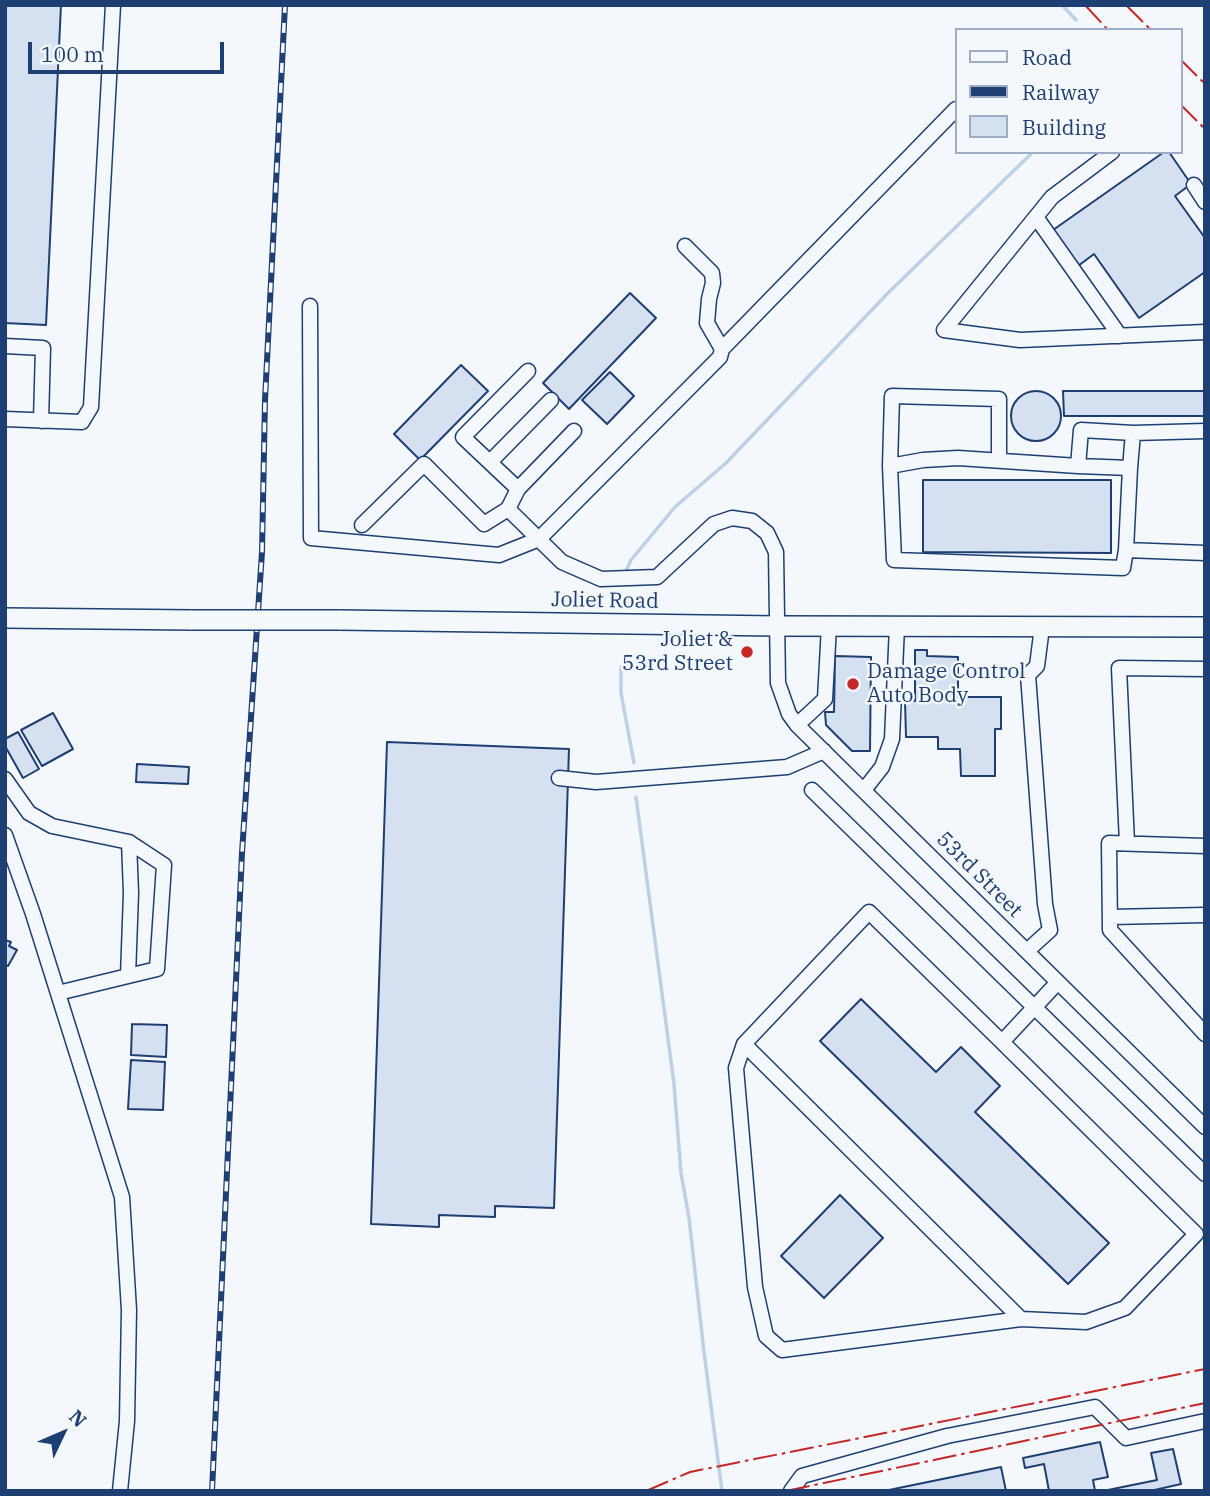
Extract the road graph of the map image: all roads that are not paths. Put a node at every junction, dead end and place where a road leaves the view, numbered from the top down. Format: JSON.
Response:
{"nodes":[{"id":1,"x":113,"y":5,"type":"edge"},
{"id":2,"x":954,"y":110,"type":"edge"},
{"id":3,"x":1109,"y":154,"type":"edge"},
{"id":4,"x":1194,"y":186,"type":"dead end"},
{"id":5,"x":1205,"y":202,"type":"edge"},
{"id":6,"x":1036,"y":217,"type":"junction"},
{"id":7,"x":684,"y":246,"type":"dead end"},
{"id":8,"x":310,"y":306,"type":"dead end"},
{"id":9,"x":1205,"y":332,"type":"edge"},
{"id":10,"x":1119,"y":336,"type":"junction"},
{"id":11,"x":5,"y":346,"type":"edge"},
{"id":12,"x":722,"y":349,"type":"junction"},
{"id":13,"x":528,"y":371,"type":"dead end"},
{"id":14,"x":551,"y":400,"type":"dead end"},
{"id":15,"x":5,"y":419,"type":"edge"},
{"id":16,"x":41,"y":421,"type":"junction"},
{"id":17,"x":574,"y":431,"type":"dead end"},
{"id":18,"x":1205,"y":431,"type":"edge"},
{"id":19,"x":1133,"y":433,"type":"junction"},
{"id":20,"x":999,"y":459,"type":"junction"},
{"id":21,"x":490,"y":462,"type":"junction"},
{"id":22,"x":890,"y":466,"type":"junction"},
{"id":23,"x":1078,"y":466,"type":"junction"},
{"id":24,"x":1130,"y":468,"type":"junction"},
{"id":25,"x":518,"y":489,"type":"junction"},
{"id":26,"x":508,"y":509,"type":"junction"},
{"id":27,"x":362,"y":525,"type":"dead end"},
{"id":28,"x":539,"y":540,"type":"junction"},
{"id":29,"x":1126,"y":550,"type":"junction"},
{"id":30,"x":1205,"y":553,"type":"edge"},
{"id":31,"x":5,"y":618,"type":"edge"},
{"id":32,"x":777,"y":626,"type":"junction"},
{"id":33,"x":829,"y":626,"type":"junction"},
{"id":34,"x":897,"y":626,"type":"junction"},
{"id":35,"x":1205,"y":626,"type":"edge"},
{"id":36,"x":1042,"y":627,"type":"junction"},
{"id":37,"x":1205,"y":668,"type":"edge"},
{"id":38,"x":797,"y":726,"type":"junction"},
{"id":39,"x":824,"y":751,"type":"junction"},
{"id":40,"x":559,"y":778,"type":"dead end"},
{"id":41,"x":5,"y":779,"type":"edge"},
{"id":42,"x":812,"y":790,"type":"dead end"},
{"id":43,"x":864,"y":790,"type":"junction"},
{"id":44,"x":5,"y":835,"type":"edge"},
{"id":45,"x":129,"y":842,"type":"junction"},
{"id":46,"x":1127,"y":843,"type":"junction"},
{"id":47,"x":1205,"y":846,"type":"edge"},
{"id":48,"x":1205,"y":915,"type":"edge"},
{"id":49,"x":1110,"y":917,"type":"junction"},
{"id":50,"x":1027,"y":951,"type":"junction"},
{"id":51,"x":128,"y":976,"type":"junction"},
{"id":52,"x":1058,"y":982,"type":"junction"},
{"id":53,"x":58,"y":993,"type":"junction"},
{"id":54,"x":1035,"y":1007,"type":"junction"},
{"id":55,"x":1204,"y":1032,"type":"edge"},
{"id":56,"x":1002,"y":1042,"type":"junction"},
{"id":57,"x":744,"y":1044,"type":"junction"},
{"id":58,"x":1205,"y":1127,"type":"edge"},
{"id":59,"x":1205,"y":1174,"type":"edge"},
{"id":60,"x":1021,"y":1319,"type":"junction"},
{"id":61,"x":1205,"y":1421,"type":"edge"},
{"id":62,"x":120,"y":1491,"type":"edge"},
{"id":63,"x":791,"y":1491,"type":"edge"}],
"edges":[{"from":1,"to":16,"type":"street"},
{"from":2,"to":12,"type":"street"},
{"from":3,"to":6,"type":"street"},
{"from":4,"to":5,"type":"street"},
{"from":6,"to":10,"type":"street"},
{"from":6,"to":10,"type":"street"},
{"from":7,"to":12,"type":"street"},
{"from":8,"to":28,"type":"street"},
{"from":9,"to":10,"type":"street"},
{"from":11,"to":16,"type":"street"},
{"from":12,"to":28,"type":"street"},
{"from":13,"to":21,"type":"street"},
{"from":14,"to":21,"type":"street"},
{"from":15,"to":16,"type":"street"},
{"from":17,"to":25,"type":"street"},
{"from":18,"to":19,"type":"street"},
{"from":19,"to":23,"type":"street"},
{"from":19,"to":24,"type":"street"},
{"from":20,"to":22,"type":"street"},
{"from":20,"to":22,"type":"street"},
{"from":20,"to":23,"type":"street"},
{"from":21,"to":25,"type":"street"},
{"from":22,"to":29,"type":"street"},
{"from":23,"to":24,"type":"street"},
{"from":24,"to":29,"type":"street"},
{"from":25,"to":26,"type":"street"},
{"from":26,"to":27,"type":"street"},
{"from":26,"to":28,"type":"street"},
{"from":28,"to":32,"type":"street","name":"53rd Street"},
{"from":29,"to":30,"type":"street"},
{"from":31,"to":32,"type":"main road","name":"Joliet Road","bridge":true},
{"from":32,"to":33,"type":"main road","name":"Joliet Road"},
{"from":32,"to":38,"type":"street","name":"53rd Street"},
{"from":33,"to":34,"type":"main road","name":"Joliet Road"},
{"from":33,"to":38,"type":"street"},
{"from":34,"to":36,"type":"main road","name":"Joliet Road"},
{"from":34,"to":43,"type":"street"},
{"from":35,"to":36,"type":"main road","name":"Joliet Road"},
{"from":36,"to":50,"type":"street"},
{"from":37,"to":46,"type":"street"},
{"from":38,"to":39,"type":"street","name":"53rd Street"},
{"from":39,"to":40,"type":"street"},
{"from":39,"to":43,"type":"street","name":"53rd Street"},
{"from":41,"to":45,"type":"street"},
{"from":42,"to":54,"type":"street"},
{"from":43,"to":50,"type":"street","name":"53rd Street"},
{"from":44,"to":53,"type":"street"},
{"from":45,"to":51,"type":"street"},
{"from":45,"to":51,"type":"street"},
{"from":46,"to":47,"type":"street"},
{"from":46,"to":49,"type":"street"},
{"from":48,"to":49,"type":"street"},
{"from":49,"to":55,"type":"street"},
{"from":50,"to":52,"type":"street","name":"53rd Street"},
{"from":51,"to":53,"type":"street"},
{"from":52,"to":54,"type":"street"},
{"from":52,"to":58,"type":"street","name":"53rd Street"},
{"from":53,"to":62,"type":"street"},
{"from":54,"to":56,"type":"street"},
{"from":54,"to":59,"type":"street"},
{"from":56,"to":57,"type":"street"},
{"from":56,"to":60,"type":"street"},
{"from":57,"to":60,"type":"street"},
{"from":57,"to":60,"type":"street"},
{"from":61,"to":63,"type":"street"}]}
